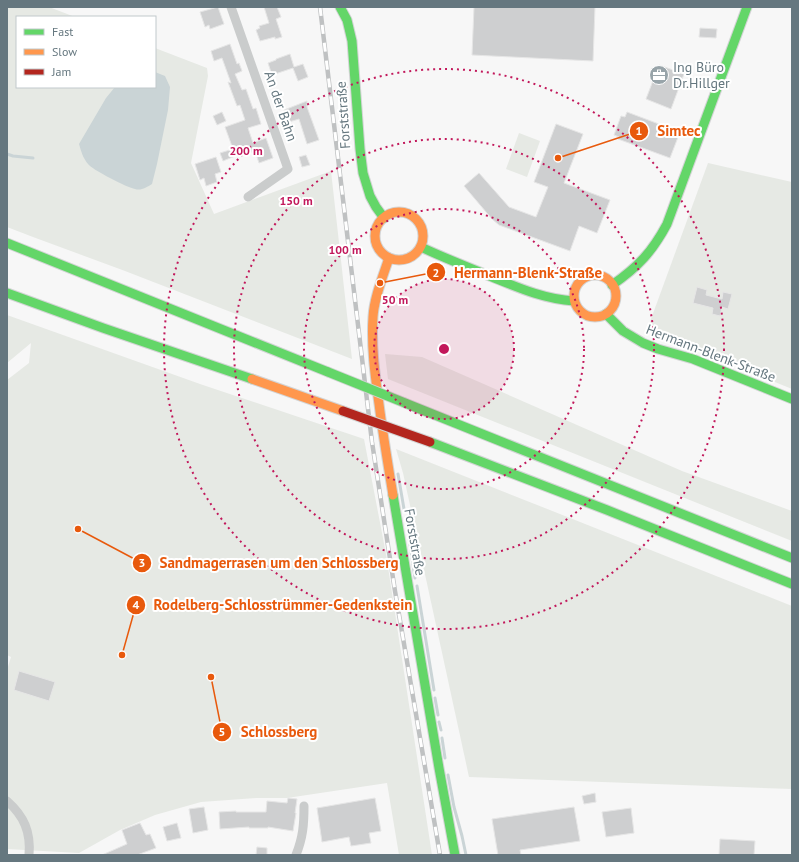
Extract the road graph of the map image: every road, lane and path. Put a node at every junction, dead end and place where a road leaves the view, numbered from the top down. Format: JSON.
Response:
{"nodes":[{"id":1,"x":231,"y":7,"type":"edge"},
{"id":2,"x":340,"y":7,"type":"edge"},
{"id":3,"x":747,"y":7,"type":"edge"},
{"id":4,"x":248,"y":197,"type":"dead end"},
{"id":5,"x":384,"y":218,"type":"junction"},
{"id":6,"x":7,"y":243,"type":"edge"},
{"id":7,"x":421,"y":247,"type":"junction"},
{"id":8,"x":389,"y":258,"type":"junction"},
{"id":9,"x":612,"y":285,"type":"junction"},
{"id":10,"x":7,"y":293,"type":"edge"},
{"id":11,"x":574,"y":300,"type":"junction"},
{"id":12,"x":606,"y":314,"type":"junction"},
{"id":13,"x":792,"y":399,"type":"edge"},
{"id":14,"x":792,"y":558,"type":"edge"},
{"id":15,"x":792,"y":584,"type":"edge"},
{"id":16,"x":7,"y":801,"type":"edge"},
{"id":17,"x":304,"y":806,"type":"dead end"},
{"id":18,"x":29,"y":855,"type":"edge"},
{"id":19,"x":296,"y":855,"type":"edge"},
{"id":20,"x":455,"y":855,"type":"edge"}],
"edges":[{"from":1,"to":4,"type":"street","name":"An der Bahn"},
{"from":2,"to":5,"type":"main road","name":"Forststraße"},
{"from":3,"to":9,"type":"main road"},
{"from":5,"to":7,"type":"main road"},
{"from":5,"to":8,"type":"main road"},
{"from":6,"to":14,"type":"main road","bridge":true},
{"from":7,"to":8,"type":"main road"},
{"from":7,"to":11,"type":"main road"},
{"from":8,"to":20,"type":"main road","name":"Forststraße"},
{"from":9,"to":11,"type":"main road"},
{"from":9,"to":12,"type":"main road"},
{"from":10,"to":15,"type":"main road","bridge":true},
{"from":11,"to":12,"type":"main road"},
{"from":12,"to":13,"type":"main road","name":"Hermann-Blenk-Straße"},
{"from":16,"to":18,"type":"street"},
{"from":17,"to":19,"type":"street"}]}
